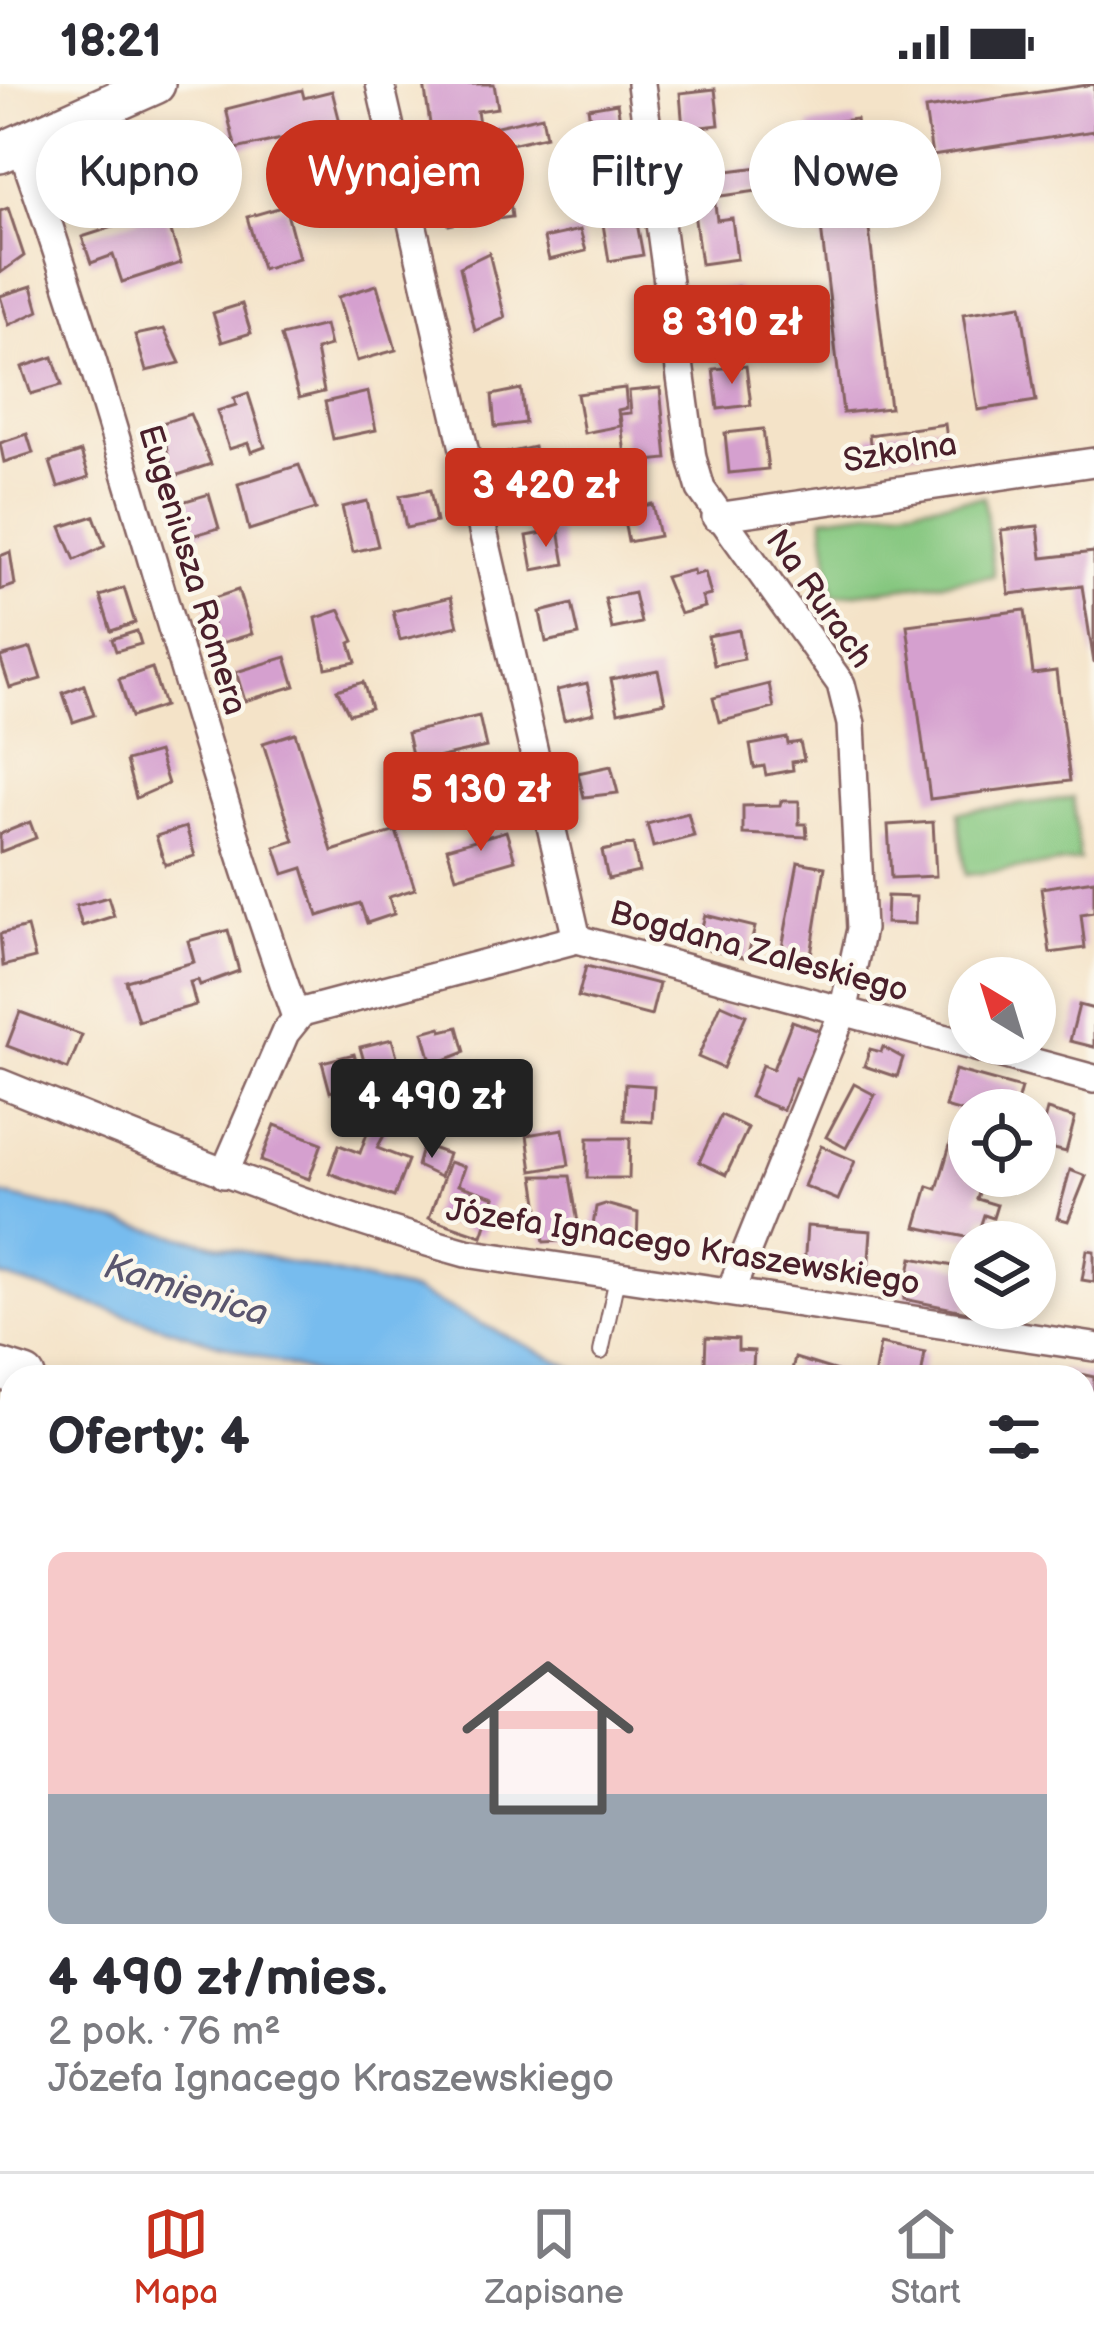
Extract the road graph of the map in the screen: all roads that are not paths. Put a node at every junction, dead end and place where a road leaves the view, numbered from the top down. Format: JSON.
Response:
{"nodes":[{"id":1,"x":155,"y":84,"type":"edge"},
{"id":2,"x":380,"y":84,"type":"edge"},
{"id":3,"x":641,"y":84,"type":"edge"},
{"id":4,"x":111,"y":92,"type":"edge"},
{"id":5,"x":10,"y":148,"type":"edge"},
{"id":6,"x":1094,"y":462,"type":"edge"},
{"id":7,"x":716,"y":517,"type":"junction"},
{"id":8,"x":577,"y":939,"type":"junction"},
{"id":9,"x":843,"y":1012,"type":"junction"},
{"id":10,"x":296,"y":1017,"type":"junction"},
{"id":11,"x":1094,"y":1079,"type":"edge"},
{"id":12,"x":0,"y":1082,"type":"edge"},
{"id":13,"x":224,"y":1174,"type":"junction"},
{"id":14,"x":617,"y":1278,"type":"junction"},
{"id":15,"x":731,"y":1290,"type":"junction"},
{"id":16,"x":1094,"y":1347,"type":"edge"},
{"id":17,"x":601,"y":1352,"type":"dead end"}],
"edges":[{"from":1,"to":4,"type":"street"},
{"from":2,"to":8,"type":"street"},
{"from":3,"to":7,"type":"street","name":"Na Rurach"},
{"from":4,"to":5,"type":"street"},
{"from":5,"to":10,"type":"street","name":"Eugeniusza Romera"},
{"from":6,"to":7,"type":"street","name":"Szkolna"},
{"from":7,"to":9,"type":"street","name":"Na Rurach"},
{"from":8,"to":9,"type":"street","name":"Bogdana Zaleskiego"},
{"from":8,"to":10,"type":"street","name":"Bogdana Zaleskiego"},
{"from":9,"to":11,"type":"street","name":"Bogdana Zaleskiego"},
{"from":9,"to":15,"type":"street","name":"Na Rurach"},
{"from":10,"to":13,"type":"street"},
{"from":12,"to":13,"type":"street","name":"Józefa Ignacego Kraszewskiego"},
{"from":13,"to":14,"type":"street","name":"Józefa Ignacego Kraszewskiego"},
{"from":14,"to":15,"type":"street","name":"Józefa Ignacego Kraszewskiego"},
{"from":14,"to":17,"type":"lane"},
{"from":15,"to":16,"type":"street","name":"Józefa Ignacego Kraszewskiego"}]}
